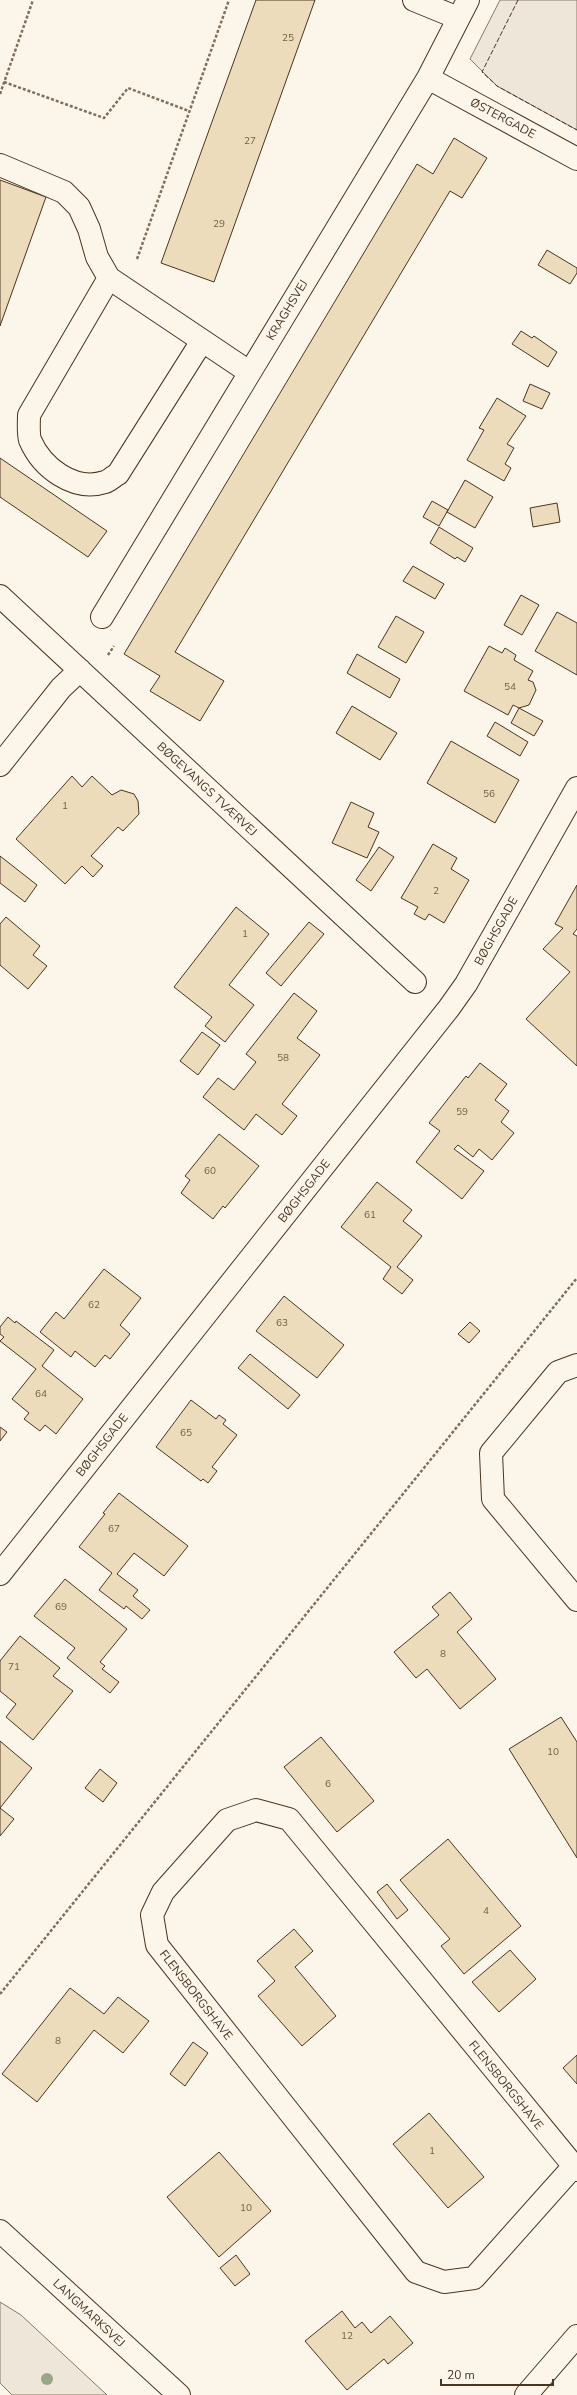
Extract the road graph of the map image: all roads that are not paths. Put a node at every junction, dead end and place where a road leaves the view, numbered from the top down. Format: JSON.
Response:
{"nodes":[{"id":1,"x":414,"y":0,"type":"edge"},
{"id":2,"x":463,"y":9,"type":"edge"},
{"id":3,"x":428,"y":78,"type":"junction"},
{"id":4,"x":577,"y":159,"type":"edge"},
{"id":5,"x":0,"y":165,"type":"edge"},
{"id":6,"x":118,"y":284,"type":"junction"},
{"id":7,"x":202,"y":341,"type":"junction"},
{"id":8,"x":249,"y":372,"type":"junction"},
{"id":9,"x":0,"y":596,"type":"edge"},
{"id":10,"x":102,"y":617,"type":"dead end"},
{"id":11,"x":80,"y":670,"type":"junction"},
{"id":12,"x":0,"y":765,"type":"edge"},
{"id":13,"x":577,"y":788,"type":"edge"},
{"id":14,"x":415,"y":982,"type":"dead end"},
{"id":15,"x":577,"y":1365,"type":"edge"},
{"id":16,"x":0,"y":1574,"type":"edge"},
{"id":17,"x":577,"y":1600,"type":"edge"},
{"id":18,"x":575,"y":2169,"type":"edge"},
{"id":19,"x":0,"y":2231,"type":"edge"},
{"id":20,"x":577,"y":2336,"type":"edge"},
{"id":21,"x":179,"y":2395,"type":"edge"},
{"id":22,"x":526,"y":2395,"type":"edge"}],
"edges":[{"from":1,"to":2,"type":"street"},
{"from":2,"to":3,"type":"street","name":"KRAGHSVEJ"},
{"from":3,"to":4,"type":"street","name":"ØSTERGADE"},
{"from":3,"to":8,"type":"street","name":"KRAGHSVEJ"},
{"from":5,"to":6,"type":"street"},
{"from":6,"to":7,"type":"street"},
{"from":6,"to":7,"type":"street"},
{"from":7,"to":8,"type":"street"},
{"from":8,"to":10,"type":"street","name":"KRAGHSVEJ"},
{"from":9,"to":11,"type":"street","name":"BØGEVANGS TVÆRVEJ"},
{"from":11,"to":12,"type":"street"},
{"from":11,"to":14,"type":"street","name":"BØGEVANGS TVÆRVEJ"},
{"from":13,"to":16,"type":"street","name":"BØGHSGADE"},
{"from":15,"to":17,"type":"street"},
{"from":18,"to":18,"type":"street","name":"FLENSBORGSHAVE"},
{"from":19,"to":21,"type":"street","name":"LANGMARKSVEJ"},
{"from":20,"to":22,"type":"street"}]}
